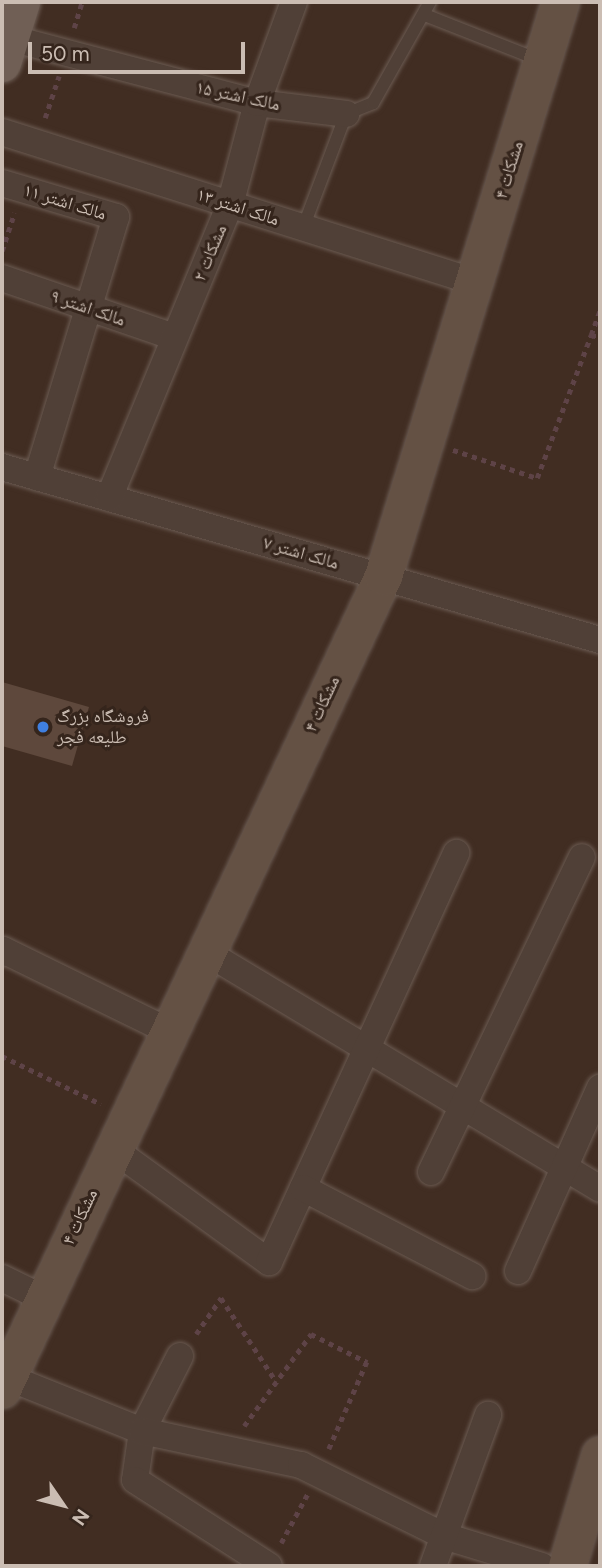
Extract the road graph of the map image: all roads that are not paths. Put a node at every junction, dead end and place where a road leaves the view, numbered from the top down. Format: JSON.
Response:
{"nodes":[{"id":1,"x":21,"y":2,"type":"edge"},
{"id":2,"x":294,"y":2,"type":"edge"},
{"id":3,"x":430,"y":2,"type":"edge"},
{"id":4,"x":559,"y":2,"type":"edge"},
{"id":5,"x":425,"y":15,"type":"junction"},
{"id":6,"x":6,"y":51,"type":"edge"},
{"id":7,"x":542,"y":61,"type":"junction"},
{"id":8,"x":257,"y":103,"type":"junction"},
{"id":9,"x":346,"y":114,"type":"junction"},
{"id":10,"x":2,"y":132,"type":"edge"},
{"id":11,"x":2,"y":183,"type":"edge"},
{"id":12,"x":230,"y":205,"type":"junction"},
{"id":13,"x":303,"y":228,"type":"junction"},
{"id":14,"x":2,"y":278,"type":"edge"},
{"id":15,"x":475,"y":282,"type":"junction"},
{"id":16,"x":85,"y":309,"type":"junction"},
{"id":17,"x":174,"y":337,"type":"junction"},
{"id":18,"x":2,"y":467,"type":"edge"},
{"id":19,"x":37,"y":477,"type":"junction"},
{"id":20,"x":109,"y":498,"type":"junction"},
{"id":21,"x":383,"y":576,"type":"junction"},
{"id":22,"x":597,"y":641,"type":"edge"},
{"id":23,"x":456,"y":853,"type":"dead end"},
{"id":24,"x":582,"y":858,"type":"dead end"},
{"id":25,"x":205,"y":952,"type":"junction"},
{"id":26,"x":2,"y":953,"type":"edge"},
{"id":27,"x":168,"y":1031,"type":"junction"},
{"id":28,"x":366,"y":1048,"type":"junction"},
{"id":29,"x":600,"y":1088,"type":"edge"},
{"id":30,"x":464,"y":1106,"type":"junction"},
{"id":31,"x":119,"y":1132,"type":"junction"},
{"id":32,"x":566,"y":1167,"type":"junction"},
{"id":33,"x":431,"y":1172,"type":"dead end"},
{"id":34,"x":303,"y":1188,"type":"junction"},
{"id":35,"x":600,"y":1189,"type":"edge"},
{"id":36,"x":518,"y":1271,"type":"dead end"},
{"id":37,"x":472,"y":1276,"type":"dead end"},
{"id":38,"x":2,"y":1278,"type":"edge"},
{"id":39,"x":43,"y":1298,"type":"junction"},
{"id":40,"x":180,"y":1356,"type":"road end"},
{"id":41,"x":5,"y":1383,"type":"edge"},
{"id":42,"x":488,"y":1415,"type":"dead end"},
{"id":43,"x":142,"y":1431,"type":"junction"},
{"id":44,"x":600,"y":1455,"type":"edge"},
{"id":45,"x":444,"y":1536,"type":"junction"},
{"id":46,"x":270,"y":1565,"type":"edge"},
{"id":47,"x":433,"y":1566,"type":"edge"},
{"id":48,"x":542,"y":1566,"type":"edge"},
{"id":49,"x":567,"y":1566,"type":"edge"}],
"edges":[{"from":1,"to":6,"type":"main road"},
{"from":2,"to":8,"type":"street","name":"مشکات ۲"},
{"from":3,"to":5,"type":"lane"},
{"from":4,"to":7,"type":"street","name":"مشکات ۴"},
{"from":5,"to":7,"type":"lane"},
{"from":5,"to":9,"type":"lane"},
{"from":6,"to":8,"type":"street","name":"مالک اشتر ۱۵"},
{"from":7,"to":15,"type":"street","name":"مشکات ۴"},
{"from":8,"to":9,"type":"street","name":"مالک اشتر ۱۵"},
{"from":8,"to":12,"type":"street","name":"مشکات ۲"},
{"from":9,"to":13,"type":"lane"},
{"from":10,"to":12,"type":"street","name":"مالک اشتر ۱۳"},
{"from":11,"to":16,"type":"street","name":"مالک اشتر ۱۱"},
{"from":12,"to":13,"type":"street","name":"مالک اشتر ۱۳"},
{"from":12,"to":17,"type":"street","name":"مشکات ۲"},
{"from":13,"to":15,"type":"street","name":"مالک اشتر ۱۳"},
{"from":14,"to":16,"type":"street","name":"مالک اشتر ۹"},
{"from":15,"to":21,"type":"street","name":"مشکات ۴"},
{"from":16,"to":17,"type":"street","name":"مالک اشتر ۹"},
{"from":16,"to":19,"type":"street"},
{"from":17,"to":20,"type":"street","name":"مشکات ۲"},
{"from":18,"to":19,"type":"street","name":"مالک اشتر ۷"},
{"from":19,"to":20,"type":"street","name":"مالک اشتر ۷"},
{"from":20,"to":21,"type":"street","name":"مالک اشتر ۷"},
{"from":21,"to":22,"type":"street","name":"مالک اشتر ۷"},
{"from":21,"to":25,"type":"street","name":"مشکات ۴"},
{"from":23,"to":28,"type":"street"},
{"from":24,"to":30,"type":"street"},
{"from":25,"to":27,"type":"street","name":"مشکات ۴"},
{"from":25,"to":28,"type":"street"},
{"from":26,"to":27,"type":"street"},
{"from":27,"to":31,"type":"street","name":"مشکات ۴"},
{"from":28,"to":30,"type":"street"},
{"from":28,"to":34,"type":"street"},
{"from":29,"to":32,"type":"street"},
{"from":30,"to":32,"type":"street"},
{"from":30,"to":33,"type":"street"},
{"from":31,"to":34,"type":"street"},
{"from":31,"to":39,"type":"street","name":"مشکات ۴"},
{"from":32,"to":35,"type":"street"},
{"from":32,"to":36,"type":"street"},
{"from":34,"to":37,"type":"street"},
{"from":38,"to":39,"type":"street"},
{"from":39,"to":41,"type":"street","name":"مشکات ۴"},
{"from":40,"to":43,"type":"street"},
{"from":41,"to":43,"type":"street"},
{"from":42,"to":45,"type":"street"},
{"from":43,"to":45,"type":"street"},
{"from":43,"to":46,"type":"street"},
{"from":44,"to":49,"type":"street"},
{"from":45,"to":47,"type":"street"},
{"from":45,"to":48,"type":"street"}]}
